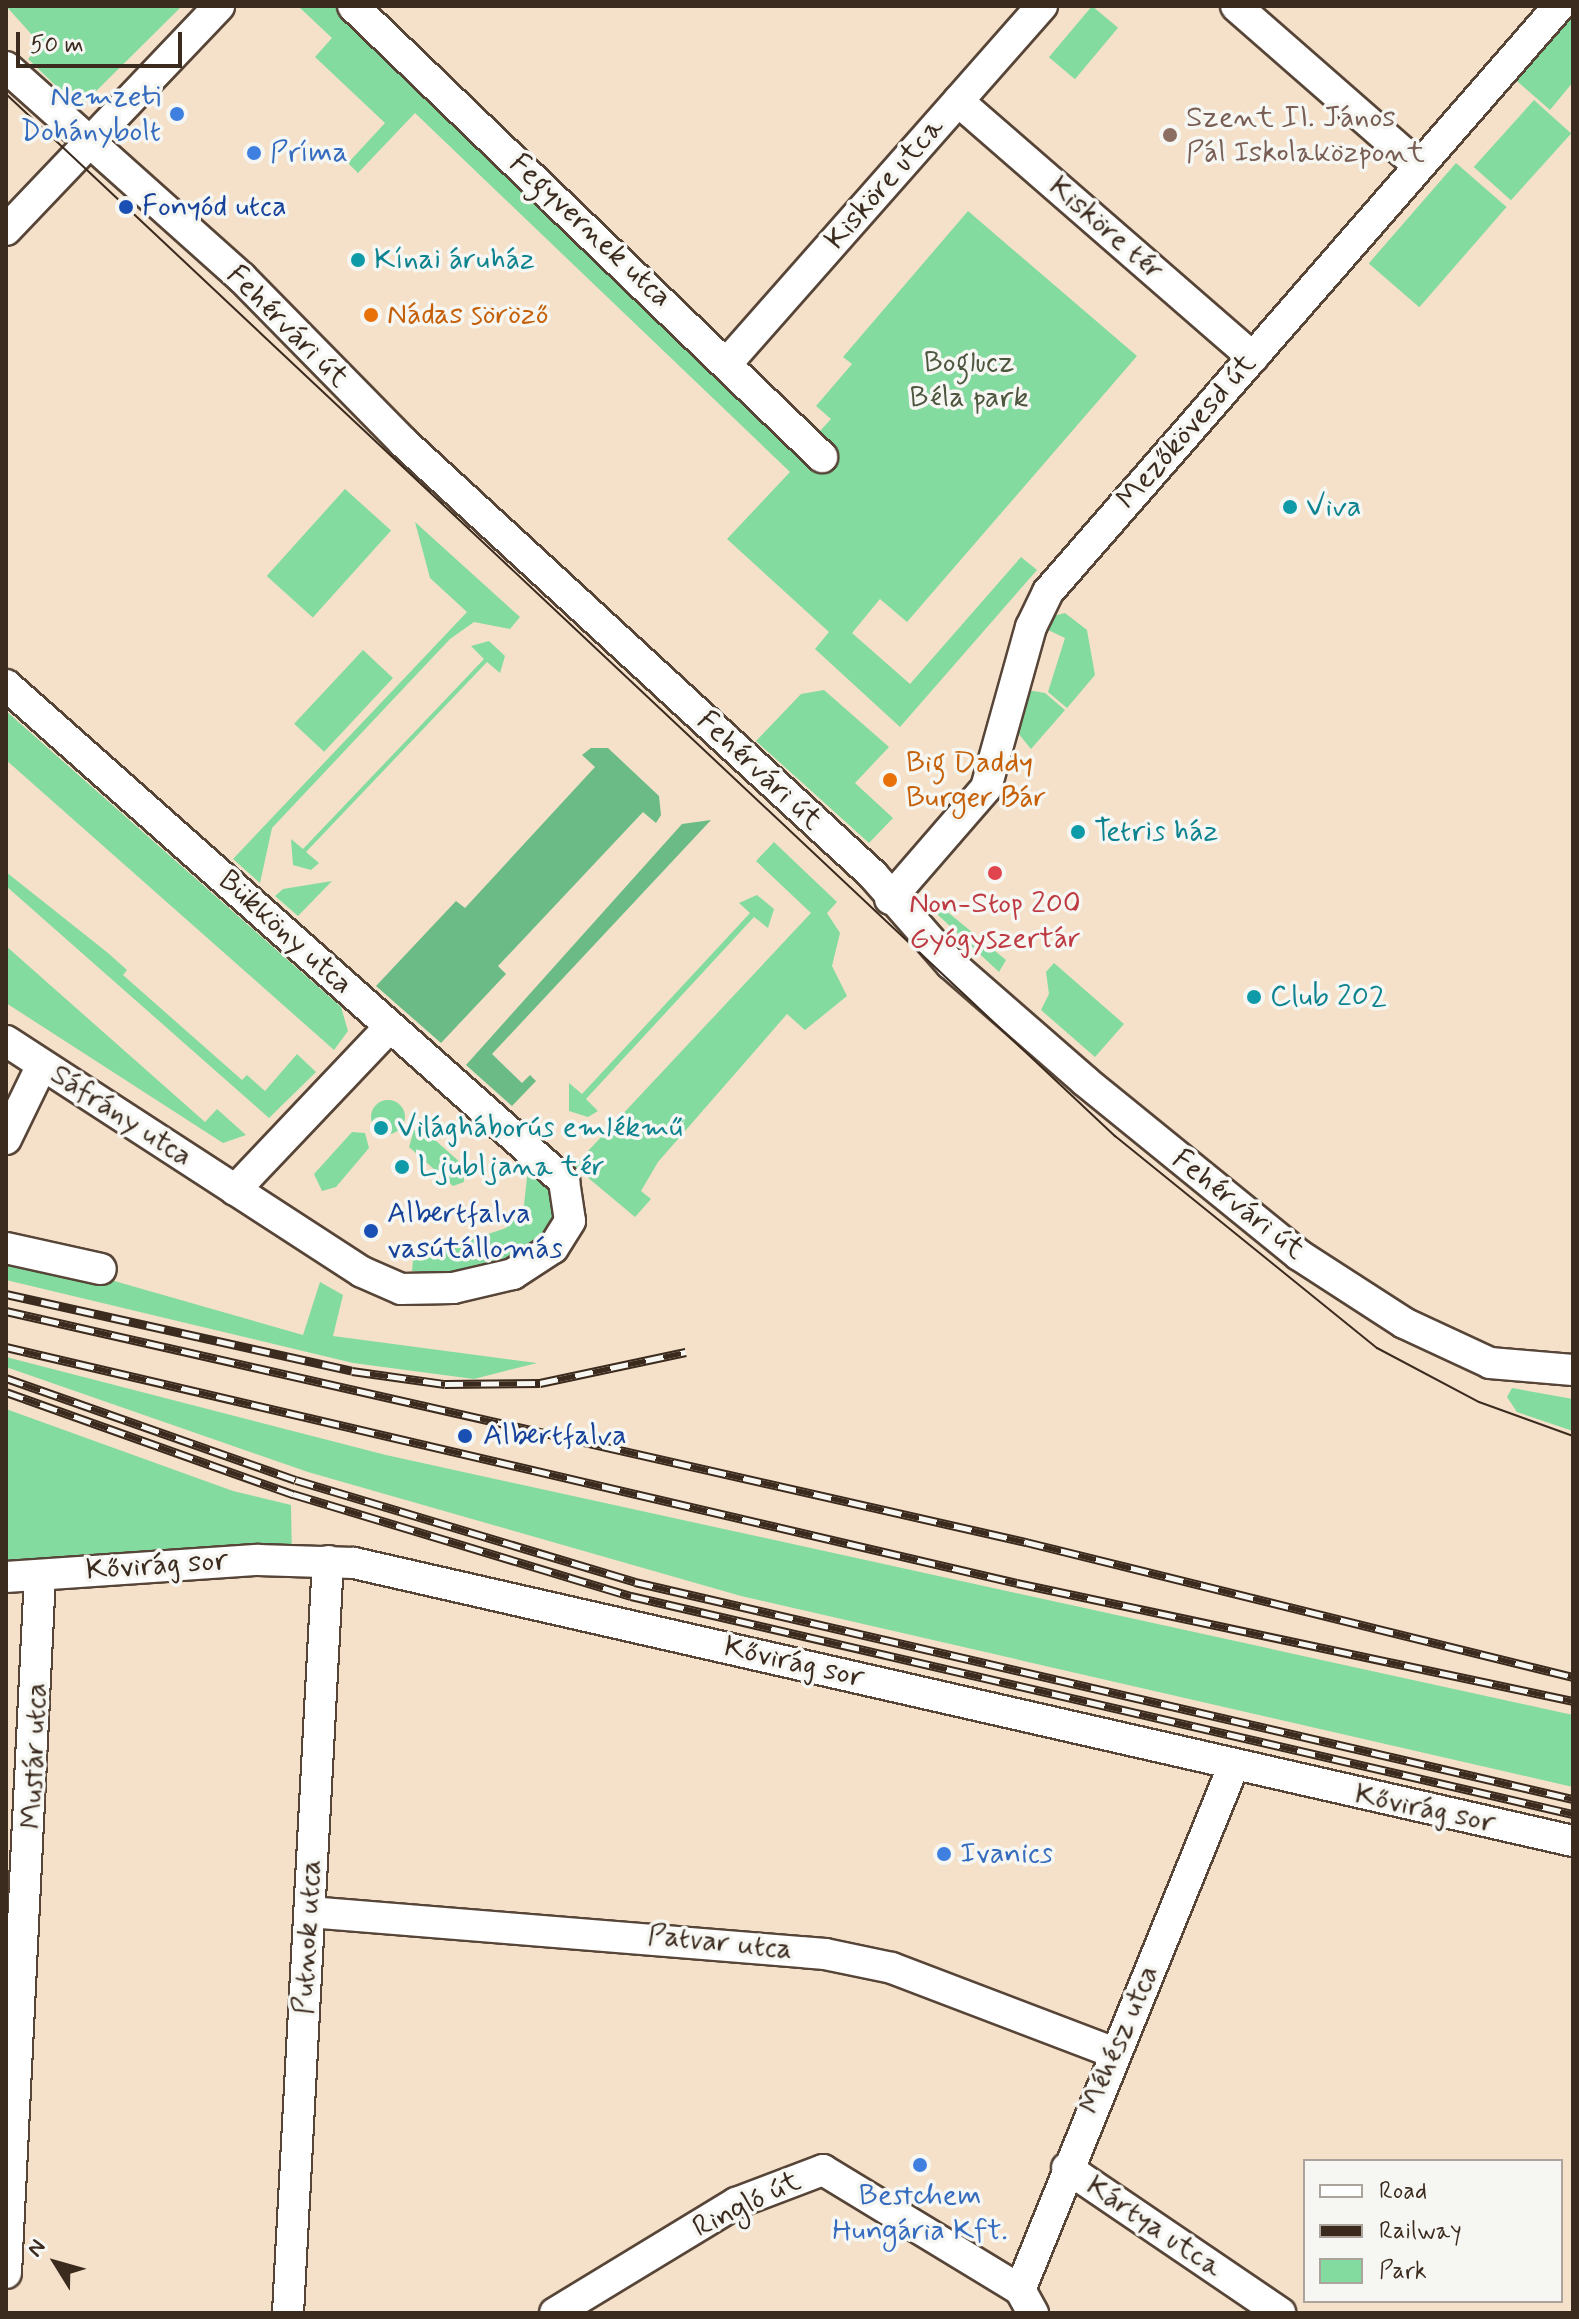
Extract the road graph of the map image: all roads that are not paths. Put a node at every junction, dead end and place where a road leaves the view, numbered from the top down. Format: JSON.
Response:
{"nodes":[{"id":1,"x":219,"y":6,"type":"edge"},
{"id":2,"x":353,"y":6,"type":"edge"},
{"id":3,"x":1042,"y":6,"type":"edge"},
{"id":4,"x":1236,"y":6,"type":"edge"},
{"id":5,"x":1559,"y":6,"type":"edge"},
{"id":6,"x":6,"y":67,"type":"edge"},
{"id":7,"x":958,"y":101,"type":"junction"},
{"id":8,"x":89,"y":142,"type":"junction"},
{"id":9,"x":1419,"y":166,"type":"junction"},
{"id":10,"x":6,"y":230,"type":"edge"},
{"id":11,"x":1253,"y":357,"type":"junction"},
{"id":12,"x":728,"y":362,"type":"junction"},
{"id":13,"x":822,"y":457,"type":"dead end"},
{"id":14,"x":6,"y":685,"type":"edge"},
{"id":15,"x":890,"y":899,"type":"junction"},
{"id":16,"x":387,"y":1030,"type":"junction"},
{"id":17,"x":6,"y":1041,"type":"edge"},
{"id":18,"x":42,"y":1065,"type":"junction"},
{"id":19,"x":6,"y":1139,"type":"edge"},
{"id":20,"x":235,"y":1190,"type":"junction"},
{"id":21,"x":6,"y":1248,"type":"edge"},
{"id":22,"x":101,"y":1269,"type":"dead end"},
{"id":23,"x":1573,"y":1370,"type":"edge"},
{"id":24,"x":328,"y":1561,"type":"junction"},
{"id":25,"x":40,"y":1575,"type":"junction"},
{"id":26,"x":6,"y":1577,"type":"edge"},
{"id":27,"x":1233,"y":1767,"type":"junction"},
{"id":28,"x":1573,"y":1841,"type":"edge"},
{"id":29,"x":309,"y":1912,"type":"junction"},
{"id":30,"x":1115,"y":2053,"type":"junction"},
{"id":31,"x":1067,"y":2168,"type":"junction"},
{"id":32,"x":6,"y":2273,"type":"edge"},
{"id":33,"x":1027,"y":2302,"type":"edge"},
{"id":34,"x":288,"y":2313,"type":"edge"},
{"id":35,"x":555,"y":2313,"type":"edge"},
{"id":36,"x":1280,"y":2313,"type":"edge"}],
"edges":[{"from":1,"to":8,"type":"street"},
{"from":2,"to":12,"type":"street","name":"Fegyvernek utca"},
{"from":3,"to":7,"type":"street","name":"Kisköre utca"},
{"from":4,"to":9,"type":"street"},
{"from":5,"to":9,"type":"street","name":"Mezőkövesd út"},
{"from":6,"to":8,"type":"street","name":"Fehérvári út"},
{"from":7,"to":11,"type":"street","name":"Kisköre tér"},
{"from":7,"to":12,"type":"street","name":"Kisköre utca"},
{"from":8,"to":10,"type":"street"},
{"from":8,"to":15,"type":"street","name":"Fehérvári út"},
{"from":9,"to":11,"type":"street","name":"Mezőkövesd út"},
{"from":11,"to":15,"type":"street","name":"Mezőkövesd út"},
{"from":12,"to":13,"type":"street","name":"Fegyvernek utca"},
{"from":14,"to":16,"type":"street","name":"Bükköny utca"},
{"from":15,"to":23,"type":"street","name":"Fehérvári út"},
{"from":16,"to":20,"type":"street"},
{"from":16,"to":20,"type":"street","name":"Bükköny utca"},
{"from":17,"to":18,"type":"street","name":"Sáfrány utca"},
{"from":18,"to":19,"type":"street"},
{"from":18,"to":20,"type":"street","name":"Sáfrány utca"},
{"from":21,"to":22,"type":"street"},
{"from":24,"to":25,"type":"street","name":"Kővirág sor"},
{"from":24,"to":27,"type":"street","name":"Kővirág sor"},
{"from":24,"to":29,"type":"street","name":"Putnok utca"},
{"from":25,"to":26,"type":"street","name":"Kővirág sor"},
{"from":25,"to":32,"type":"street","name":"Mustár utca"},
{"from":27,"to":28,"type":"street","name":"Kővirág sor"},
{"from":27,"to":30,"type":"street","name":"Méhész utca"},
{"from":29,"to":30,"type":"street","name":"Patvar utca"},
{"from":29,"to":34,"type":"street","name":"Putnok utca"},
{"from":30,"to":31,"type":"street","name":"Méhész utca"},
{"from":31,"to":33,"type":"street","name":"Méhész utca"},
{"from":31,"to":36,"type":"street","name":"Kártya utca"},
{"from":33,"to":35,"type":"street","name":"Ringló út"}]}
